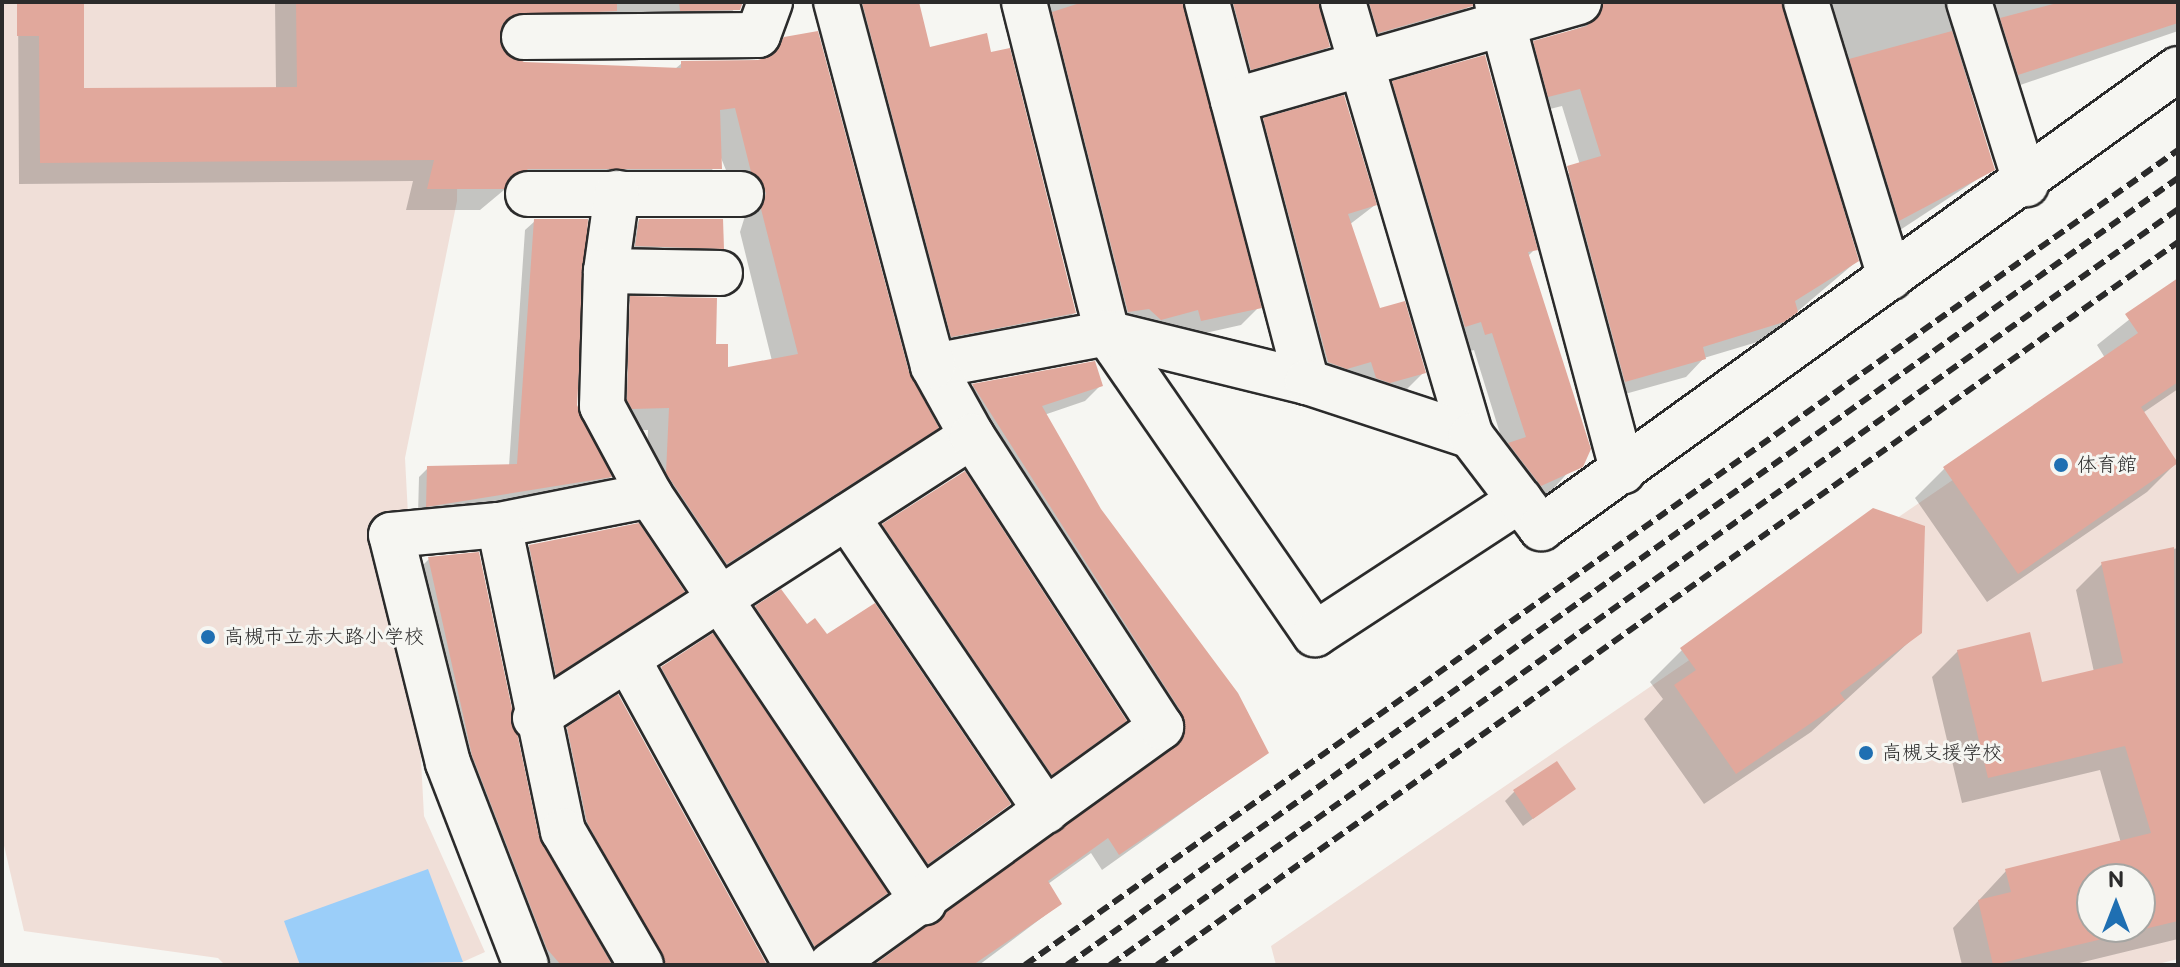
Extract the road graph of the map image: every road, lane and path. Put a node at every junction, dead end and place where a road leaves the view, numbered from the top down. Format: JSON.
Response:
{"nodes":[{"id":1,"x":770,"y":2,"type":"edge"},
{"id":2,"x":836,"y":2,"type":"edge"},
{"id":3,"x":1024,"y":2,"type":"edge"},
{"id":4,"x":1207,"y":2,"type":"edge"},
{"id":5,"x":1343,"y":2,"type":"edge"},
{"id":6,"x":1579,"y":2,"type":"edge"},
{"id":7,"x":1806,"y":2,"type":"edge"},
{"id":8,"x":1969,"y":2,"type":"edge"},
{"id":9,"x":1500,"y":12,"type":"edge"},
{"id":10,"x":524,"y":37,"type":"dead end"},
{"id":11,"x":1360,"y":62,"type":"junction"},
{"id":12,"x":2178,"y":69,"type":"edge"},
{"id":13,"x":1233,"y":101,"type":"junction"},
{"id":14,"x":2026,"y":184,"type":"junction"},
{"id":15,"x":617,"y":193,"type":"junction"},
{"id":16,"x":528,"y":194,"type":"dead end"},
{"id":17,"x":741,"y":194,"type":"dead end"},
{"id":18,"x":606,"y":271,"type":"junction"},
{"id":19,"x":720,"y":273,"type":"dead end"},
{"id":20,"x":1890,"y":277,"type":"junction"},
{"id":21,"x":1107,"y":333,"type":"junction"},
{"id":22,"x":933,"y":366,"type":"junction"},
{"id":23,"x":1307,"y":382,"type":"junction"},
{"id":24,"x":972,"y":436,"type":"junction"},
{"id":25,"x":1471,"y":436,"type":"junction"},
{"id":26,"x":1623,"y":471,"type":"junction"},
{"id":27,"x":650,"y":495,"type":"junction"},
{"id":28,"x":1520,"y":500,"type":"junction"},
{"id":29,"x":847,"y":517,"type":"junction"},
{"id":30,"x":499,"y":525,"type":"junction"},
{"id":31,"x":721,"y":604,"type":"junction"},
{"id":32,"x":630,"y":663,"type":"junction"},
{"id":33,"x":535,"y":718,"type":"junction"},
{"id":34,"x":1046,"y":811,"type":"junction"},
{"id":35,"x":924,"y":902,"type":"junction"},
{"id":36,"x":526,"y":965,"type":"edge"},
{"id":37,"x":641,"y":965,"type":"edge"},
{"id":38,"x":796,"y":965,"type":"edge"},
{"id":39,"x":831,"y":965,"type":"edge"}],
"edges":[{"from":1,"to":10,"type":"street"},
{"from":2,"to":22,"type":"street"},
{"from":3,"to":21,"type":"street"},
{"from":4,"to":13,"type":"street"},
{"from":5,"to":11,"type":"street"},
{"from":6,"to":9,"type":"street"},
{"from":7,"to":20,"type":"street"},
{"from":8,"to":14,"type":"street"},
{"from":9,"to":11,"type":"street"},
{"from":9,"to":26,"type":"street"},
{"from":11,"to":13,"type":"street"},
{"from":11,"to":25,"type":"street"},
{"from":12,"to":14,"type":"street"},
{"from":13,"to":23,"type":"street"},
{"from":14,"to":20,"type":"street"},
{"from":15,"to":16,"type":"street"},
{"from":15,"to":17,"type":"street"},
{"from":15,"to":18,"type":"street"},
{"from":18,"to":19,"type":"street"},
{"from":18,"to":27,"type":"street"},
{"from":20,"to":26,"type":"street"},
{"from":21,"to":22,"type":"street"},
{"from":21,"to":23,"type":"street"},
{"from":21,"to":28,"type":"street"},
{"from":22,"to":24,"type":"street"},
{"from":23,"to":25,"type":"street"},
{"from":24,"to":29,"type":"street"},
{"from":24,"to":34,"type":"street"},
{"from":25,"to":28,"type":"street"},
{"from":26,"to":28,"type":"street"},
{"from":27,"to":30,"type":"street"},
{"from":27,"to":31,"type":"street"},
{"from":29,"to":31,"type":"street"},
{"from":29,"to":34,"type":"street"},
{"from":30,"to":33,"type":"street"},
{"from":30,"to":36,"type":"street"},
{"from":31,"to":32,"type":"street"},
{"from":31,"to":35,"type":"street"},
{"from":32,"to":33,"type":"street"},
{"from":32,"to":38,"type":"street"},
{"from":33,"to":37,"type":"street"},
{"from":34,"to":35,"type":"street"},
{"from":35,"to":39,"type":"street"}]}
